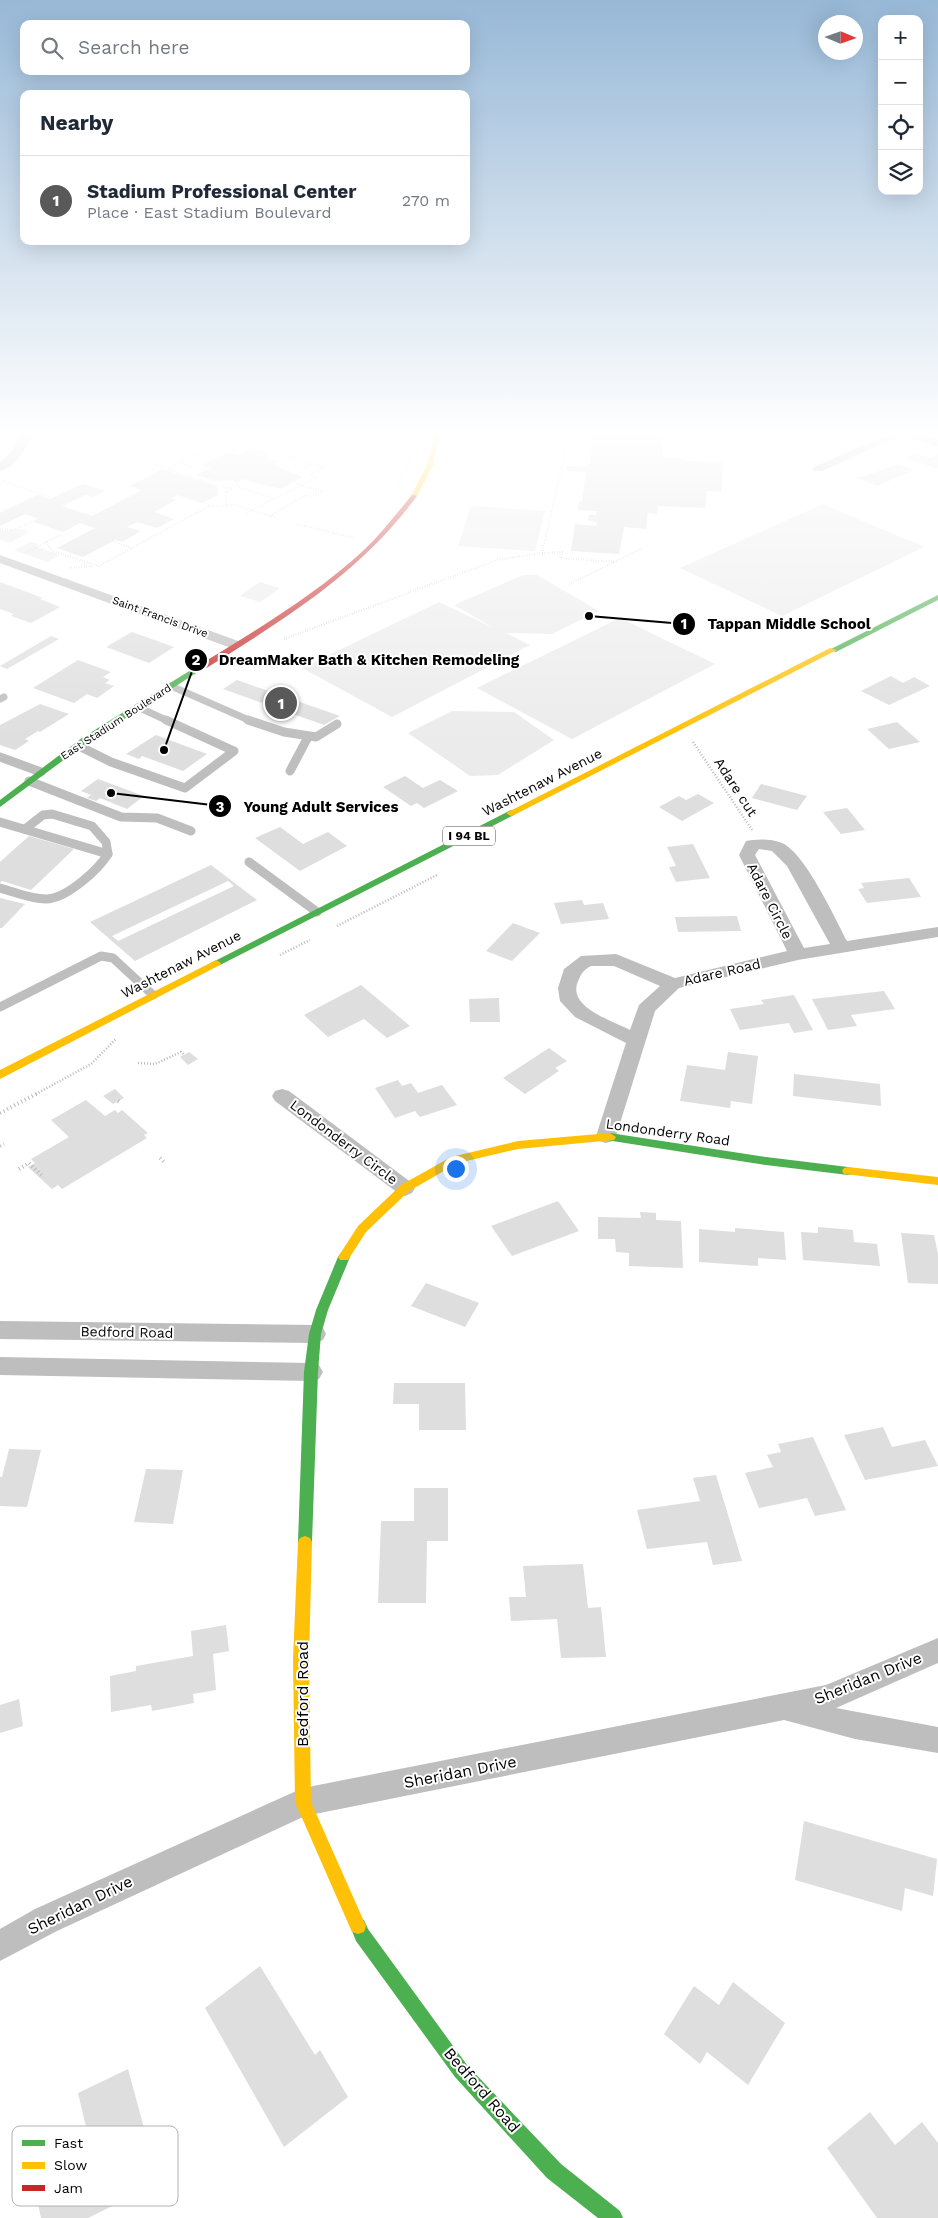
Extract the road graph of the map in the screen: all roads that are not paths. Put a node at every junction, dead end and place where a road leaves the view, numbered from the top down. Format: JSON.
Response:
{"nodes":[{"id":1,"x":379,"y":539,"type":"edge"},
{"id":2,"x":0,"y":559,"type":"edge"},
{"id":3,"x":938,"y":597,"type":"edge"},
{"id":4,"x":236,"y":645,"type":"junction"},
{"id":5,"x":171,"y":686,"type":"junction"},
{"id":6,"x":138,"y":707,"type":"junction"},
{"id":7,"x":337,"y":724,"type":"dead end"},
{"id":8,"x":308,"y":738,"type":"junction"},
{"id":9,"x":79,"y":746,"type":"junction"},
{"id":10,"x":0,"y":757,"type":"edge"},
{"id":11,"x":290,"y":771,"type":"dead end"},
{"id":12,"x":41,"y":772,"type":"junction"},
{"id":13,"x":29,"y":781,"type":"junction"},
{"id":14,"x":0,"y":804,"type":"edge"},
{"id":15,"x":0,"y":822,"type":"edge"},
{"id":16,"x":25,"y":829,"type":"junction"},
{"id":17,"x":191,"y":832,"type":"dead end"},
{"id":18,"x":108,"y":854,"type":"junction"},
{"id":19,"x":249,"y":862,"type":"dead end"},
{"id":20,"x":0,"y":888,"type":"edge"},
{"id":21,"x":317,"y":912,"type":"junction"},
{"id":22,"x":938,"y":932,"type":"edge"},
{"id":23,"x":841,"y":947,"type":"junction"},
{"id":24,"x":798,"y":954,"type":"junction"},
{"id":25,"x":673,"y":984,"type":"junction"},
{"id":26,"x":153,"y":994,"type":"junction"},
{"id":27,"x":0,"y":1007,"type":"edge"},
{"id":28,"x":635,"y":1040,"type":"junction"},
{"id":29,"x":3,"y":1070,"type":"edge"},
{"id":30,"x":282,"y":1096,"type":"dead end"},
{"id":31,"x":606,"y":1136,"type":"junction"},
{"id":32,"x":938,"y":1181,"type":"edge"},
{"id":33,"x":405,"y":1188,"type":"junction"},
{"id":34,"x":0,"y":1330,"type":"edge"},
{"id":35,"x":315,"y":1334,"type":"junction"},
{"id":36,"x":0,"y":1366,"type":"edge"},
{"id":37,"x":311,"y":1372,"type":"junction"},
{"id":38,"x":938,"y":1650,"type":"edge"},
{"id":39,"x":784,"y":1707,"type":"junction"},
{"id":40,"x":938,"y":1740,"type":"edge"},
{"id":41,"x":304,"y":1802,"type":"junction"},
{"id":42,"x":0,"y":1946,"type":"edge"},
{"id":43,"x":613,"y":2218,"type":"edge"}],
"edges":[{"from":1,"to":4,"type":"main road","name":"East Stadium Boulevard"},
{"from":2,"to":4,"type":"street","name":"Saint Francis Drive"},
{"from":3,"to":21,"type":"main road","name":"Washtenaw Avenue","number":"I 94 BL"},
{"from":4,"to":5,"type":"main road","name":"East Stadium Boulevard"},
{"from":5,"to":6,"type":"main road","name":"East Stadium Boulevard"},
{"from":5,"to":8,"type":"lane"},
{"from":6,"to":9,"type":"main road","name":"East Stadium Boulevard"},
{"from":6,"to":9,"type":"lane"},
{"from":7,"to":8,"type":"lane"},
{"from":8,"to":11,"type":"lane"},
{"from":9,"to":12,"type":"main road","name":"East Stadium Boulevard"},
{"from":10,"to":12,"type":"lane"},
{"from":12,"to":13,"type":"main road","name":"East Stadium Boulevard"},
{"from":13,"to":14,"type":"main road","name":"East Stadium Boulevard"},
{"from":13,"to":17,"type":"lane"},
{"from":15,"to":16,"type":"lane"},
{"from":16,"to":18,"type":"lane"},
{"from":16,"to":18,"type":"lane"},
{"from":18,"to":20,"type":"lane"},
{"from":19,"to":21,"type":"lane"},
{"from":21,"to":26,"type":"main road","name":"Washtenaw Avenue","number":"I 94 BL"},
{"from":22,"to":23,"type":"street","name":"Adare Road"},
{"from":23,"to":24,"type":"street","name":"Adare Road"},
{"from":23,"to":24,"type":"street","name":"Adare Circle"},
{"from":24,"to":25,"type":"street","name":"Adare Road"},
{"from":25,"to":28,"type":"street","name":"Adare Road"},
{"from":25,"to":28,"type":"street"},
{"from":26,"to":27,"type":"lane"},
{"from":26,"to":29,"type":"main road","name":"Washtenaw Avenue","number":"I 94 BL"},
{"from":28,"to":31,"type":"street","name":"Adare Road"},
{"from":30,"to":33,"type":"street","name":"Londonderry Circle"},
{"from":31,"to":32,"type":"main road","name":"Londonderry Road"},
{"from":31,"to":33,"type":"main road","name":"Londonderry Road"},
{"from":33,"to":35,"type":"main road","name":"Londonderry Road"},
{"from":34,"to":35,"type":"street","name":"Bedford Road"},
{"from":35,"to":37,"type":"main road","name":"Londonderry Road"},
{"from":36,"to":37,"type":"street"},
{"from":37,"to":41,"type":"main road","name":"Bedford Road"},
{"from":38,"to":39,"type":"street","name":"Sheridan Drive"},
{"from":39,"to":40,"type":"street"},
{"from":39,"to":41,"type":"street","name":"Sheridan Drive"},
{"from":41,"to":42,"type":"street","name":"Sheridan Drive"},
{"from":41,"to":43,"type":"main road","name":"Bedford Road"}]}
